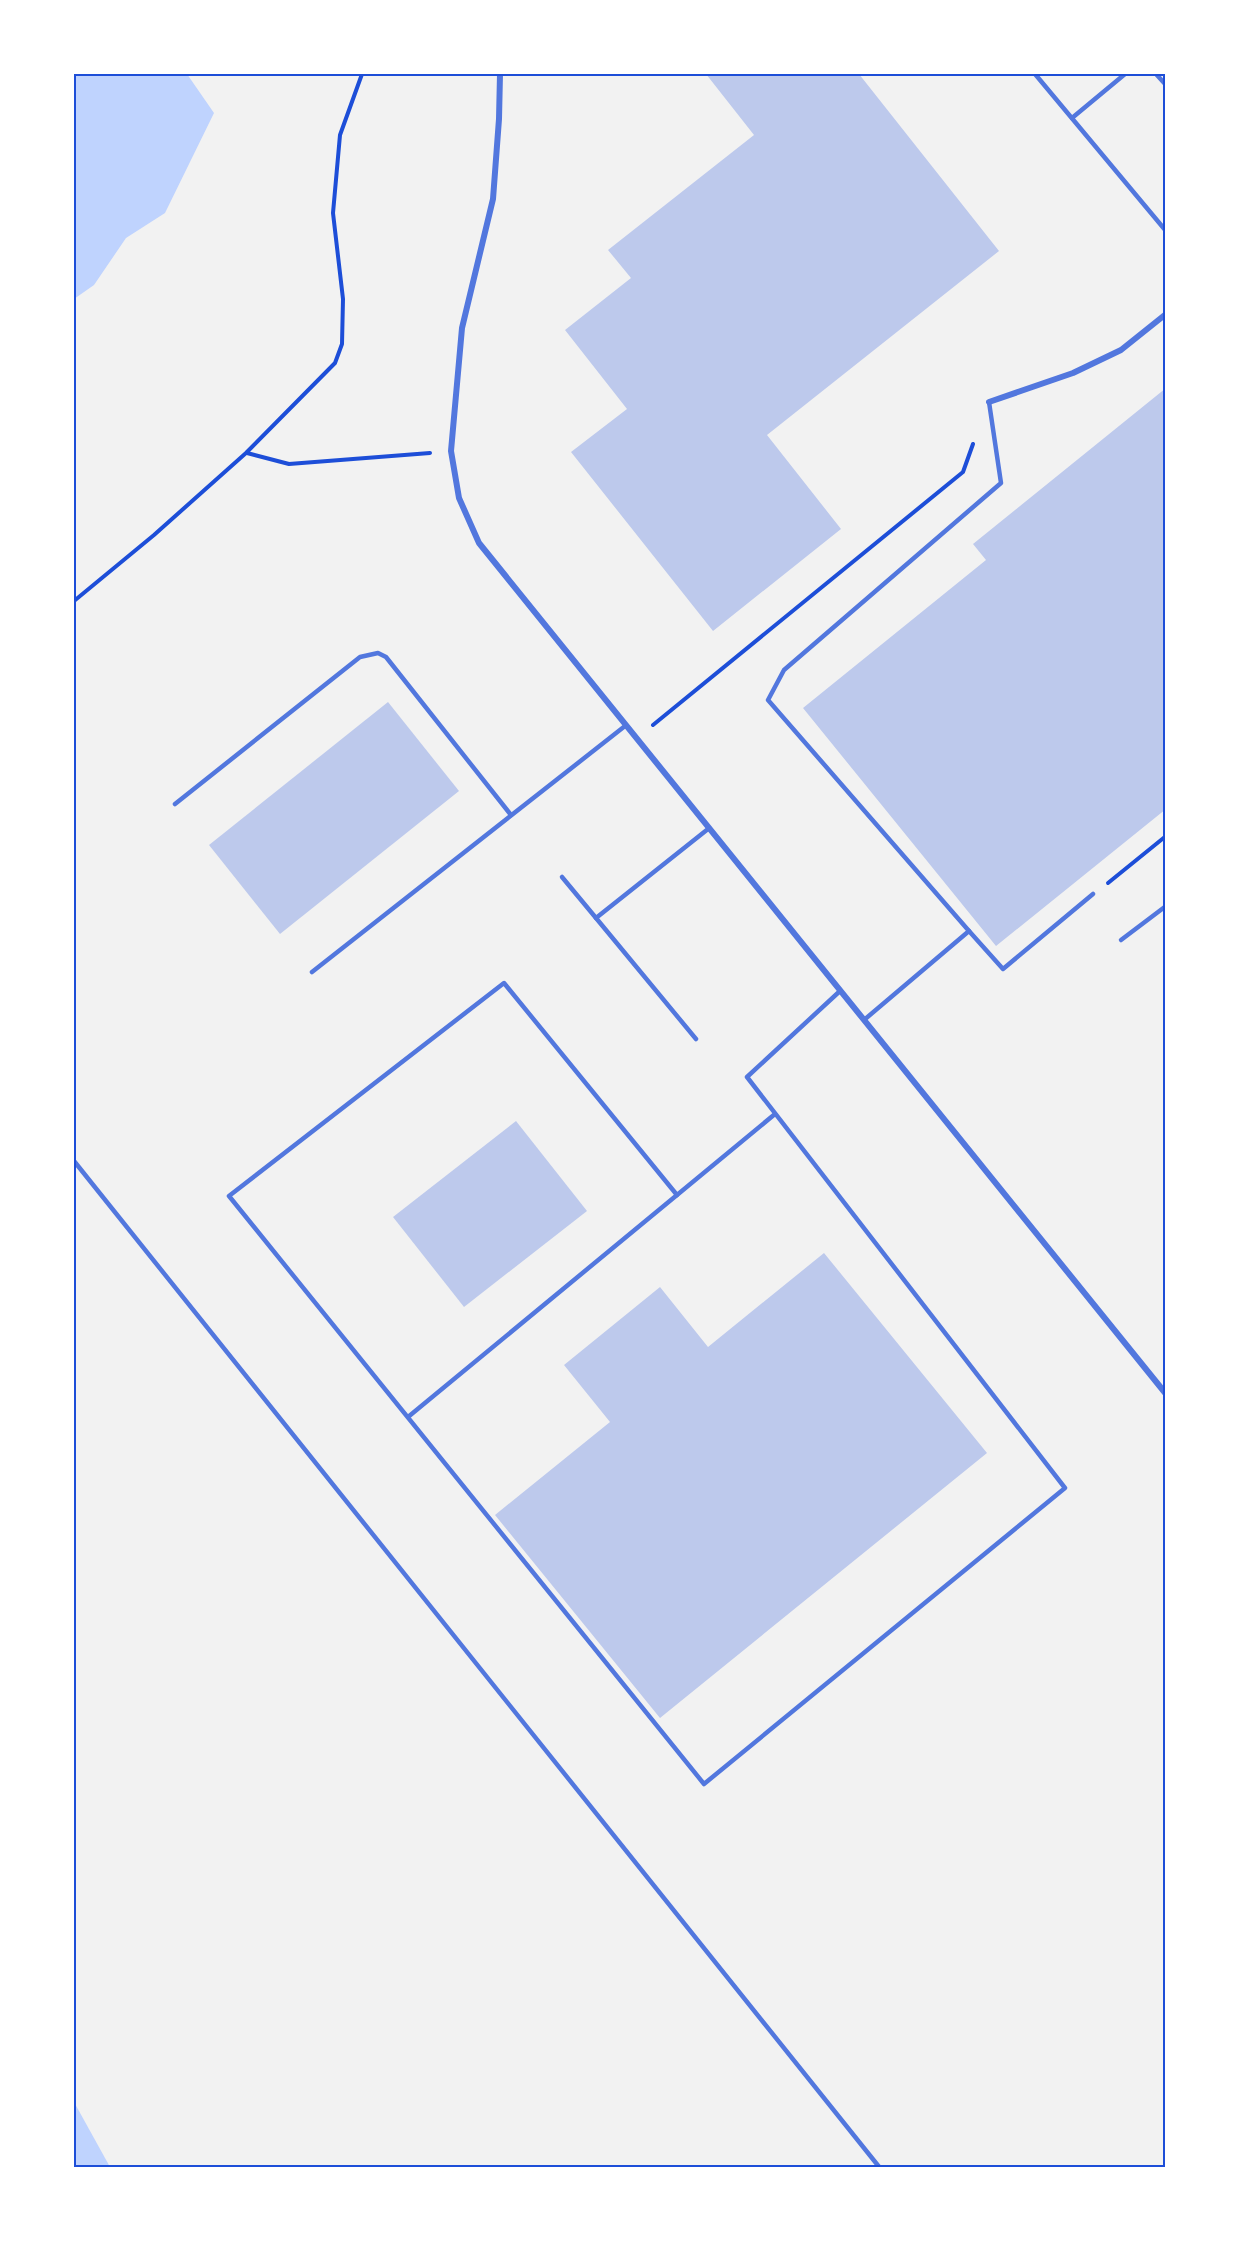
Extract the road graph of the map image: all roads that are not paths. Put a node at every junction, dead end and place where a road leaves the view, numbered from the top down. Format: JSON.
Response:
{"nodes":[{"id":1,"x":500,"y":74,"type":"edge"},
{"id":2,"x":1035,"y":74,"type":"edge"},
{"id":3,"x":1125,"y":74,"type":"edge"},
{"id":4,"x":1156,"y":74,"type":"edge"},
{"id":5,"x":1166,"y":86,"type":"edge"},
{"id":6,"x":1072,"y":118,"type":"junction"},
{"id":7,"x":1166,"y":231,"type":"edge"},
{"id":8,"x":1166,"y":314,"type":"edge"},
{"id":9,"x":988,"y":402,"type":"joint"},
{"id":10,"x":625,"y":726,"type":"junction"},
{"id":11,"x":175,"y":804,"type":"dead end"},
{"id":12,"x":512,"y":814,"type":"junction"},
{"id":13,"x":708,"y":829,"type":"junction"},
{"id":14,"x":562,"y":877,"type":"dead end"},
{"id":15,"x":1093,"y":894,"type":"road end"},
{"id":16,"x":1166,"y":906,"type":"edge"},
{"id":17,"x":596,"y":918,"type":"junction"},
{"id":18,"x":969,"y":931,"type":"junction"},
{"id":19,"x":1121,"y":940,"type":"dead end"},
{"id":20,"x":312,"y":972,"type":"dead end"},
{"id":21,"x":840,"y":991,"type":"junction"},
{"id":22,"x":863,"y":1020,"type":"junction"},
{"id":23,"x":696,"y":1039,"type":"dead end"},
{"id":24,"x":775,"y":1114,"type":"junction"},
{"id":25,"x":74,"y":1161,"type":"edge"},
{"id":26,"x":677,"y":1195,"type":"junction"},
{"id":27,"x":1166,"y":1394,"type":"edge"},
{"id":28,"x":408,"y":1417,"type":"junction"},
{"id":29,"x":880,"y":2168,"type":"edge"}],
"edges":[{"from":1,"to":10,"type":"street"},
{"from":2,"to":6,"type":"lane"},
{"from":3,"to":6,"type":"lane"},
{"from":4,"to":5,"type":"lane"},
{"from":6,"to":7,"type":"lane"},
{"from":8,"to":9,"type":"street"},
{"from":9,"to":18,"type":"lane"},
{"from":10,"to":12,"type":"lane"},
{"from":10,"to":13,"type":"street"},
{"from":11,"to":12,"type":"lane"},
{"from":12,"to":20,"type":"lane"},
{"from":13,"to":17,"type":"lane"},
{"from":13,"to":21,"type":"street"},
{"from":14,"to":17,"type":"lane"},
{"from":15,"to":18,"type":"lane"},
{"from":16,"to":19,"type":"lane"},
{"from":17,"to":23,"type":"lane"},
{"from":18,"to":22,"type":"lane"},
{"from":21,"to":22,"type":"street"},
{"from":21,"to":24,"type":"lane"},
{"from":22,"to":27,"type":"street"},
{"from":24,"to":26,"type":"lane"},
{"from":24,"to":28,"type":"lane"},
{"from":25,"to":29,"type":"lane"},
{"from":26,"to":28,"type":"lane"},
{"from":26,"to":28,"type":"lane"}]}
